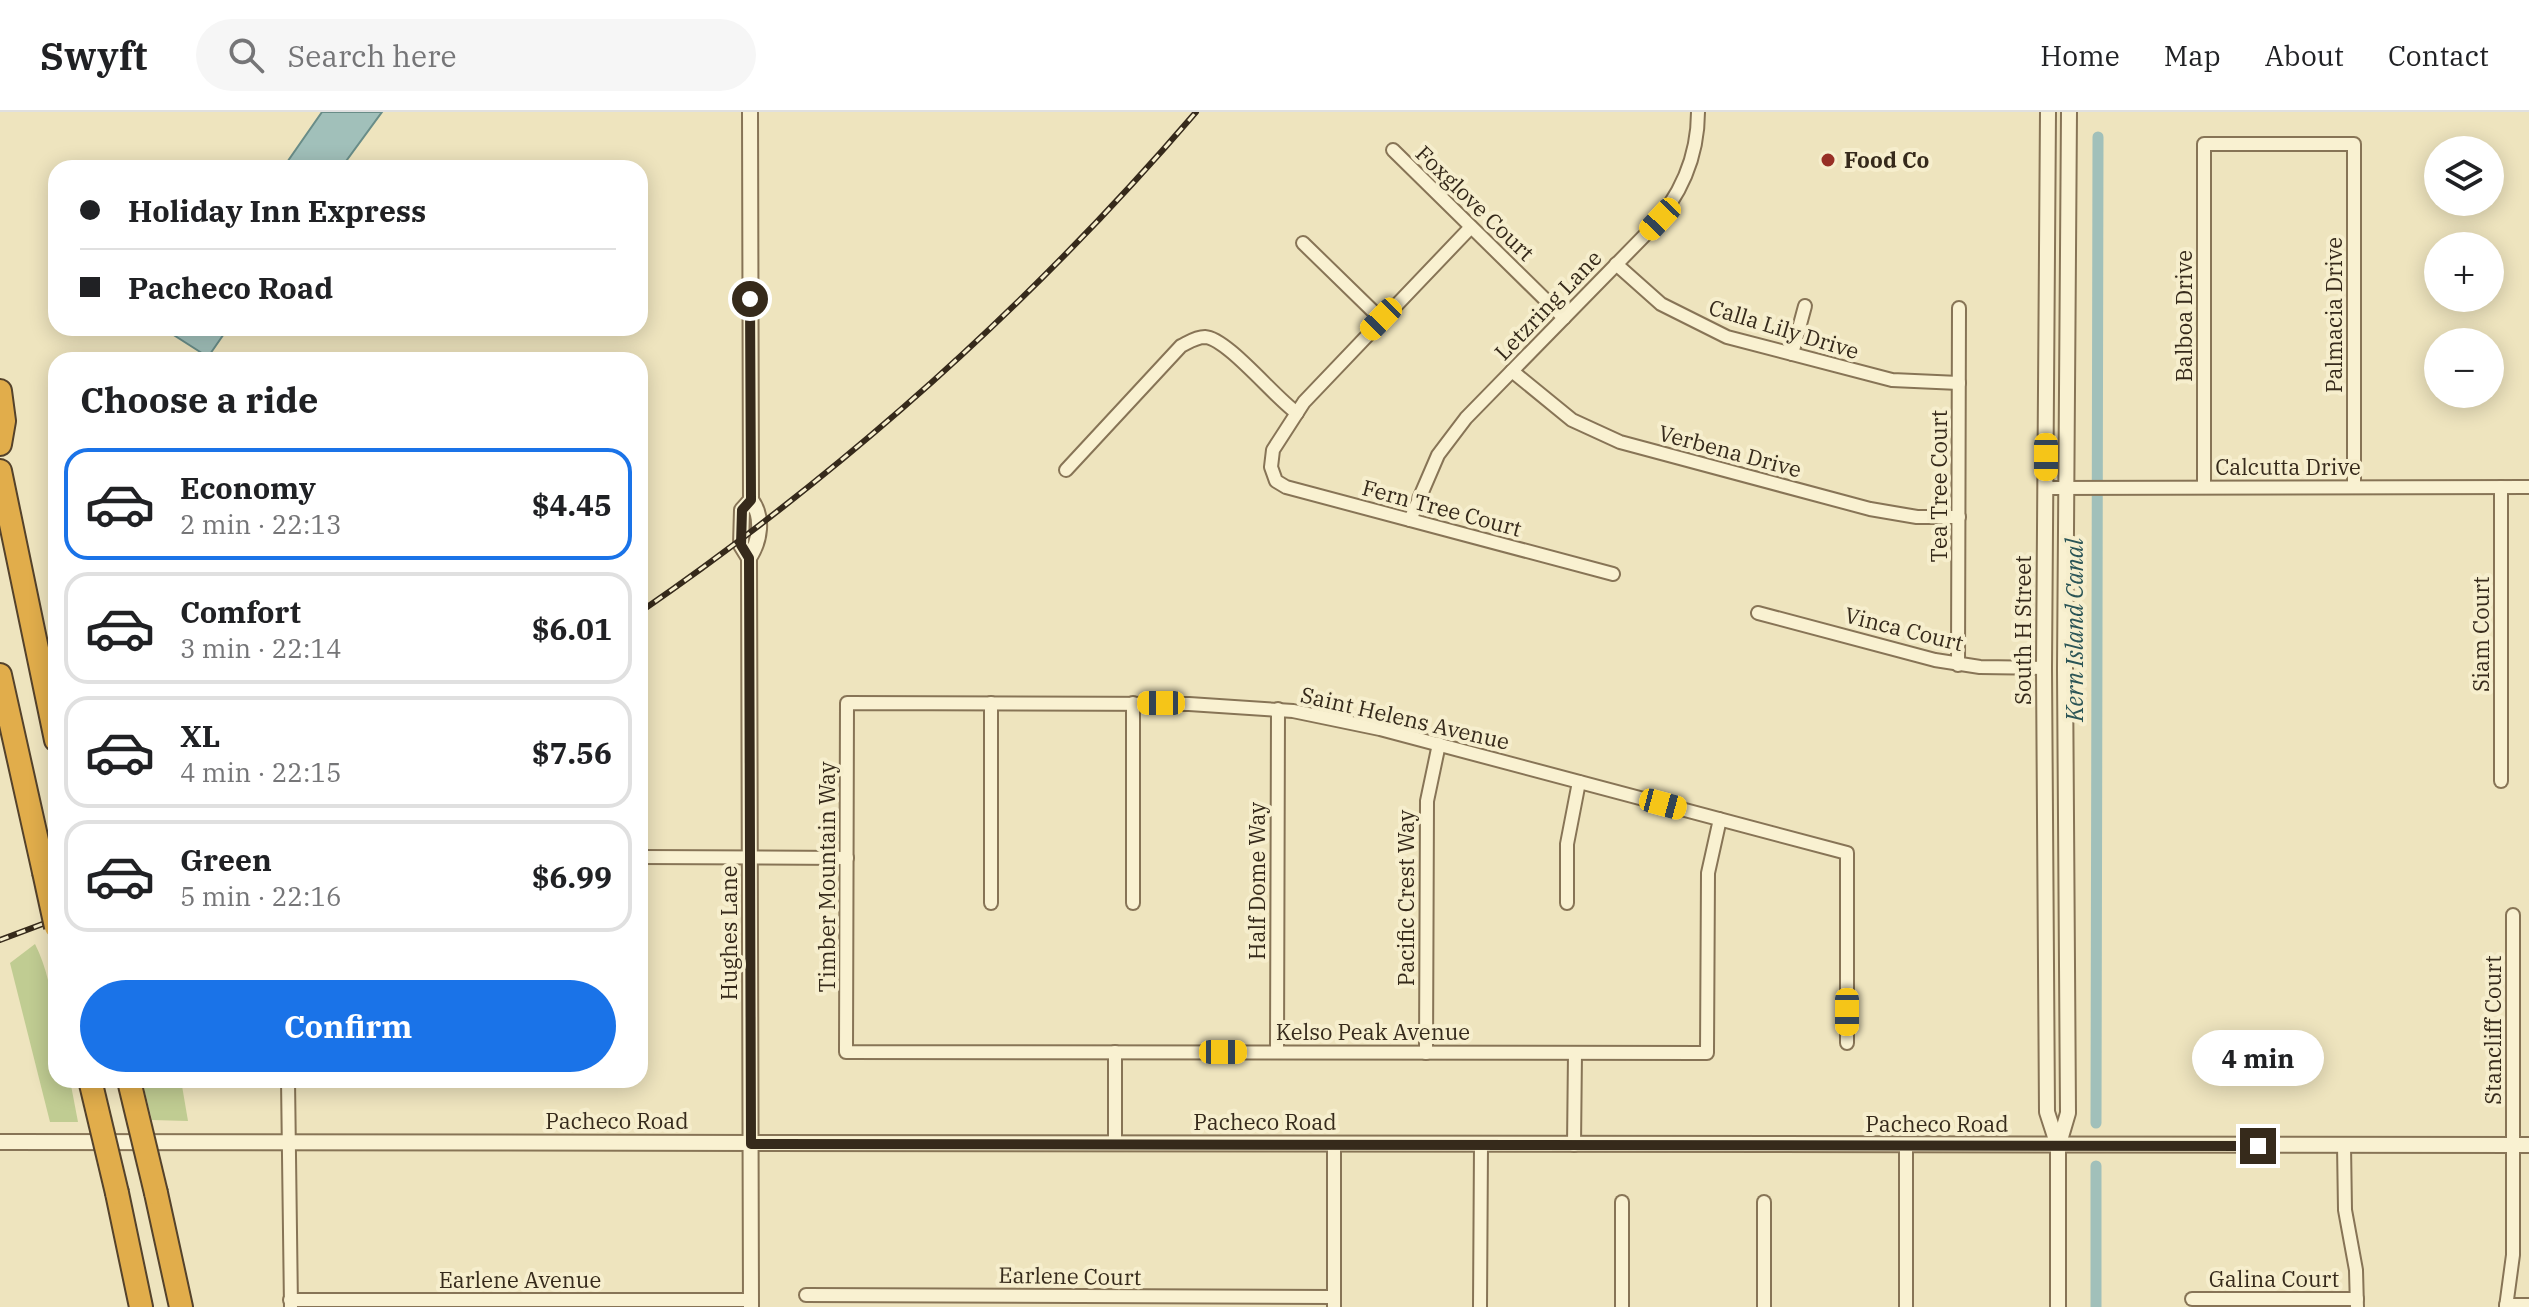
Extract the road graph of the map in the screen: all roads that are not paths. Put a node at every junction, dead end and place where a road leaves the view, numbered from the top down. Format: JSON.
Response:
{"nodes":[{"id":1,"x":750,"y":112,"type":"edge"},
{"id":2,"x":1698,"y":112,"type":"edge"},
{"id":3,"x":2048,"y":112,"type":"edge"},
{"id":4,"x":2066,"y":112,"type":"edge"},
{"id":5,"x":2204,"y":144,"type":"joint"},
{"id":6,"x":1393,"y":150,"type":"dead end"},
{"id":7,"x":1471,"y":227,"type":"junction"},
{"id":8,"x":1303,"y":243,"type":"dead end"},
{"id":9,"x":1616,"y":264,"type":"junction"},
{"id":10,"x":1805,"y":306,"type":"dead end"},
{"id":11,"x":1959,"y":308,"type":"dead end"},
{"id":12,"x":1564,"y":318,"type":"junction"},
{"id":13,"x":1381,"y":319,"type":"junction"},
{"id":14,"x":1792,"y":354,"type":"junction"},
{"id":15,"x":1512,"y":371,"type":"junction"},
{"id":16,"x":1959,"y":383,"type":"junction"},
{"id":17,"x":0,"y":391,"type":"edge"},
{"id":18,"x":1297,"y":413,"type":"junction"},
{"id":19,"x":0,"y":444,"type":"edge"},
{"id":20,"x":1066,"y":470,"type":"dead end"},
{"id":21,"x":0,"y":471,"type":"edge"},
{"id":22,"x":2066,"y":487,"type":"junction"},
{"id":23,"x":2204,"y":487,"type":"junction"},
{"id":24,"x":2354,"y":487,"type":"junction"},
{"id":25,"x":2501,"y":487,"type":"junction"},
{"id":26,"x":2529,"y":487,"type":"edge"},
{"id":27,"x":2046,"y":488,"type":"junction"},
{"id":28,"x":1959,"y":517,"type":"junction"},
{"id":29,"x":1410,"y":520,"type":"junction"},
{"id":30,"x":1613,"y":574,"type":"dead end"},
{"id":31,"x":1758,"y":613,"type":"dead end"},
{"id":32,"x":1958,"y":665,"type":"junction"},
{"id":33,"x":2044,"y":668,"type":"junction"},
{"id":34,"x":0,"y":675,"type":"edge"},
{"id":35,"x":48,"y":702,"type":"edge"},
{"id":36,"x":847,"y":703,"type":"joint"},
{"id":37,"x":991,"y":703,"type":"junction"},
{"id":38,"x":1133,"y":703,"type":"junction"},
{"id":39,"x":1278,"y":709,"type":"junction"},
{"id":40,"x":1439,"y":744,"type":"junction"},
{"id":41,"x":2066,"y":769,"type":"junction"},
{"id":42,"x":2501,"y":781,"type":"dead end"},
{"id":43,"x":1579,"y":782,"type":"junction"},
{"id":44,"x":1720,"y":819,"type":"junction"},
{"id":45,"x":648,"y":857,"type":"edge"},
{"id":46,"x":751,"y":857,"type":"junction"},
{"id":47,"x":847,"y":858,"type":"junction"},
{"id":48,"x":48,"y":890,"type":"edge"},
{"id":49,"x":991,"y":903,"type":"dead end"},
{"id":50,"x":1133,"y":903,"type":"dead end"},
{"id":51,"x":1567,"y":903,"type":"dead end"},
{"id":52,"x":2045,"y":905,"type":"junction"},
{"id":53,"x":2513,"y":915,"type":"dead end"},
{"id":54,"x":2067,"y":995,"type":"junction"},
{"id":55,"x":1847,"y":1043,"type":"dead end"},
{"id":56,"x":846,"y":1052,"type":"joint"},
{"id":57,"x":1115,"y":1052,"type":"junction"},
{"id":58,"x":1277,"y":1052,"type":"junction"},
{"id":59,"x":1426,"y":1053,"type":"junction"},
{"id":60,"x":1575,"y":1053,"type":"junction"},
{"id":61,"x":91,"y":1088,"type":"edge"},
{"id":62,"x":131,"y":1088,"type":"edge"},
{"id":63,"x":288,"y":1088,"type":"edge"},
{"id":64,"x":0,"y":1142,"type":"edge"},
{"id":65,"x":290,"y":1143,"type":"junction"},
{"id":66,"x":751,"y":1144,"type":"junction"},
{"id":67,"x":1115,"y":1144,"type":"junction"},
{"id":68,"x":1334,"y":1145,"type":"junction"},
{"id":69,"x":1481,"y":1145,"type":"junction"},
{"id":70,"x":1574,"y":1145,"type":"junction"},
{"id":71,"x":1906,"y":1145,"type":"junction"},
{"id":72,"x":2344,"y":1145,"type":"junction"},
{"id":73,"x":2521,"y":1145,"type":"edge"},
{"id":74,"x":2058,"y":1147,"type":"junction"},
{"id":75,"x":1622,"y":1202,"type":"dead end"},
{"id":76,"x":1764,"y":1202,"type":"dead end"},
{"id":77,"x":806,"y":1295,"type":"dead end"},
{"id":78,"x":2192,"y":1299,"type":"dead end"},
{"id":79,"x":1005,"y":1302,"type":"edge"},
{"id":80,"x":1334,"y":1302,"type":"edge"},
{"id":81,"x":2357,"y":1303,"type":"edge"},
{"id":82,"x":290,"y":1304,"type":"edge"},
{"id":83,"x":751,"y":1304,"type":"edge"},
{"id":84,"x":2529,"y":1305,"type":"edge"},
{"id":85,"x":2506,"y":1306,"type":"edge"},
{"id":86,"x":141,"y":1307,"type":"edge"},
{"id":87,"x":181,"y":1307,"type":"edge"},
{"id":88,"x":1480,"y":1307,"type":"edge"},
{"id":89,"x":1622,"y":1307,"type":"edge"},
{"id":90,"x":1764,"y":1307,"type":"edge"},
{"id":91,"x":1906,"y":1307,"type":"edge"},
{"id":92,"x":2058,"y":1307,"type":"edge"}],
"edges":[{"from":1,"to":46,"type":"street","name":"Hughes Lane"},
{"from":2,"to":9,"type":"street","name":"Letzring Lane"},
{"from":3,"to":27,"type":"street","name":"South H Street"},
{"from":4,"to":22,"type":"street","name":"South H Street"},
{"from":5,"to":23,"type":"street","name":"Balboa Drive"},
{"from":5,"to":24,"type":"street","name":"Palmacia Drive"},
{"from":6,"to":7,"type":"street","name":"Foxglove Court"},
{"from":7,"to":12,"type":"street","name":"Foxglove Court"},
{"from":7,"to":13,"type":"street"},
{"from":8,"to":13,"type":"street"},
{"from":9,"to":12,"type":"street","name":"Letzring Lane"},
{"from":9,"to":14,"type":"street","name":"Calla Lily Drive"},
{"from":10,"to":14,"type":"street"},
{"from":11,"to":16,"type":"street","name":"Tea Tree Court"},
{"from":12,"to":15,"type":"street","name":"Letzring Lane"},
{"from":13,"to":18,"type":"street"},
{"from":14,"to":16,"type":"street","name":"Calla Lily Drive"},
{"from":15,"to":28,"type":"street","name":"Verbena Drive"},
{"from":15,"to":29,"type":"street","name":"Letzring Lane"},
{"from":16,"to":28,"type":"street","name":"Tea Tree Court"},
{"from":17,"to":19,"type":"highway"},
{"from":18,"to":20,"type":"street"},
{"from":18,"to":29,"type":"street","name":"Fern Tree Court"},
{"from":21,"to":35,"type":"highway"},
{"from":22,"to":23,"type":"street","name":"Calcutta Drive"},
{"from":22,"to":27,"type":"street","name":"Calcutta Drive"},
{"from":22,"to":41,"type":"street","name":"South H Street"},
{"from":23,"to":24,"type":"street","name":"Calcutta Drive"},
{"from":24,"to":25,"type":"street","name":"Calcutta Drive"},
{"from":25,"to":26,"type":"street","name":"Calcutta Drive"},
{"from":25,"to":42,"type":"street","name":"Siam Court"},
{"from":27,"to":33,"type":"street","name":"South H Street"},
{"from":28,"to":32,"type":"street","name":"Tea Tree Court"},
{"from":29,"to":30,"type":"street","name":"Fern Tree Court"},
{"from":31,"to":32,"type":"street","name":"Vinca Court"},
{"from":32,"to":33,"type":"street","name":"Vinca Court"},
{"from":33,"to":41,"type":"street"},
{"from":33,"to":52,"type":"street","name":"South H Street"},
{"from":34,"to":48,"type":"highway","bridge":true},
{"from":36,"to":37,"type":"street","name":"Saint Helens Avenue"},
{"from":36,"to":47,"type":"street","name":"Timber Mountain Way"},
{"from":37,"to":38,"type":"street","name":"Saint Helens Avenue"},
{"from":37,"to":49,"type":"street"},
{"from":38,"to":39,"type":"street","name":"Saint Helens Avenue"},
{"from":38,"to":50,"type":"street"},
{"from":39,"to":40,"type":"street","name":"Saint Helens Avenue"},
{"from":39,"to":58,"type":"street","name":"Half Dome Way"},
{"from":40,"to":43,"type":"street","name":"Saint Helens Avenue"},
{"from":40,"to":59,"type":"street","name":"Pacific Crest Way"},
{"from":41,"to":54,"type":"street","name":"South H Street"},
{"from":43,"to":44,"type":"street","name":"Saint Helens Avenue"},
{"from":43,"to":51,"type":"street"},
{"from":44,"to":55,"type":"street","name":"Saint Helens Avenue"},
{"from":44,"to":60,"type":"street","name":"Kelso Peak Avenue"},
{"from":45,"to":46,"type":"street"},
{"from":46,"to":47,"type":"street"},
{"from":46,"to":66,"type":"street","name":"Hughes Lane"},
{"from":47,"to":56,"type":"street","name":"Timber Mountain Way"},
{"from":52,"to":54,"type":"street"},
{"from":52,"to":74,"type":"street","name":"South H Street"},
{"from":53,"to":73,"type":"street","name":"Stancliff Court"},
{"from":54,"to":74,"type":"street","name":"South H Street"},
{"from":56,"to":57,"type":"street","name":"Kelso Peak Avenue"},
{"from":57,"to":58,"type":"street","name":"Kelso Peak Avenue"},
{"from":57,"to":67,"type":"street"},
{"from":58,"to":59,"type":"street","name":"Kelso Peak Avenue"},
{"from":59,"to":60,"type":"street","name":"Kelso Peak Avenue"},
{"from":60,"to":70,"type":"street"},
{"from":61,"to":86,"type":"highway","bridge":true},
{"from":62,"to":87,"type":"highway","bridge":true},
{"from":63,"to":65,"type":"street"},
{"from":64,"to":65,"type":"street","name":"Pacheco Road"},
{"from":65,"to":66,"type":"street","name":"Pacheco Road"},
{"from":65,"to":82,"type":"street"},
{"from":66,"to":67,"type":"street","name":"Pacheco Road"},
{"from":66,"to":83,"type":"street","name":"Hughes Lane"},
{"from":67,"to":68,"type":"street","name":"Pacheco Road"},
{"from":68,"to":69,"type":"street","name":"Pacheco Road"},
{"from":68,"to":80,"type":"street"},
{"from":69,"to":70,"type":"street","name":"Pacheco Road"},
{"from":69,"to":88,"type":"street"},
{"from":70,"to":71,"type":"street","name":"Pacheco Road"},
{"from":71,"to":74,"type":"street","name":"Pacheco Road"},
{"from":71,"to":91,"type":"street"},
{"from":72,"to":73,"type":"street","name":"Pacheco Road"},
{"from":72,"to":74,"type":"street","name":"Pacheco Road"},
{"from":72,"to":81,"type":"street"},
{"from":73,"to":85,"type":"street","name":"Stancliff Court"},
{"from":74,"to":92,"type":"street","name":"South H Street"},
{"from":75,"to":89,"type":"street"},
{"from":76,"to":90,"type":"street"},
{"from":77,"to":79,"type":"street","name":"Earlene Court"},
{"from":78,"to":81,"type":"street","name":"Galina Court"},
{"from":79,"to":80,"type":"street","name":"Earlene Court"},
{"from":82,"to":83,"type":"street","name":"Earlene Avenue"},
{"from":84,"to":85,"type":"street"}]}
